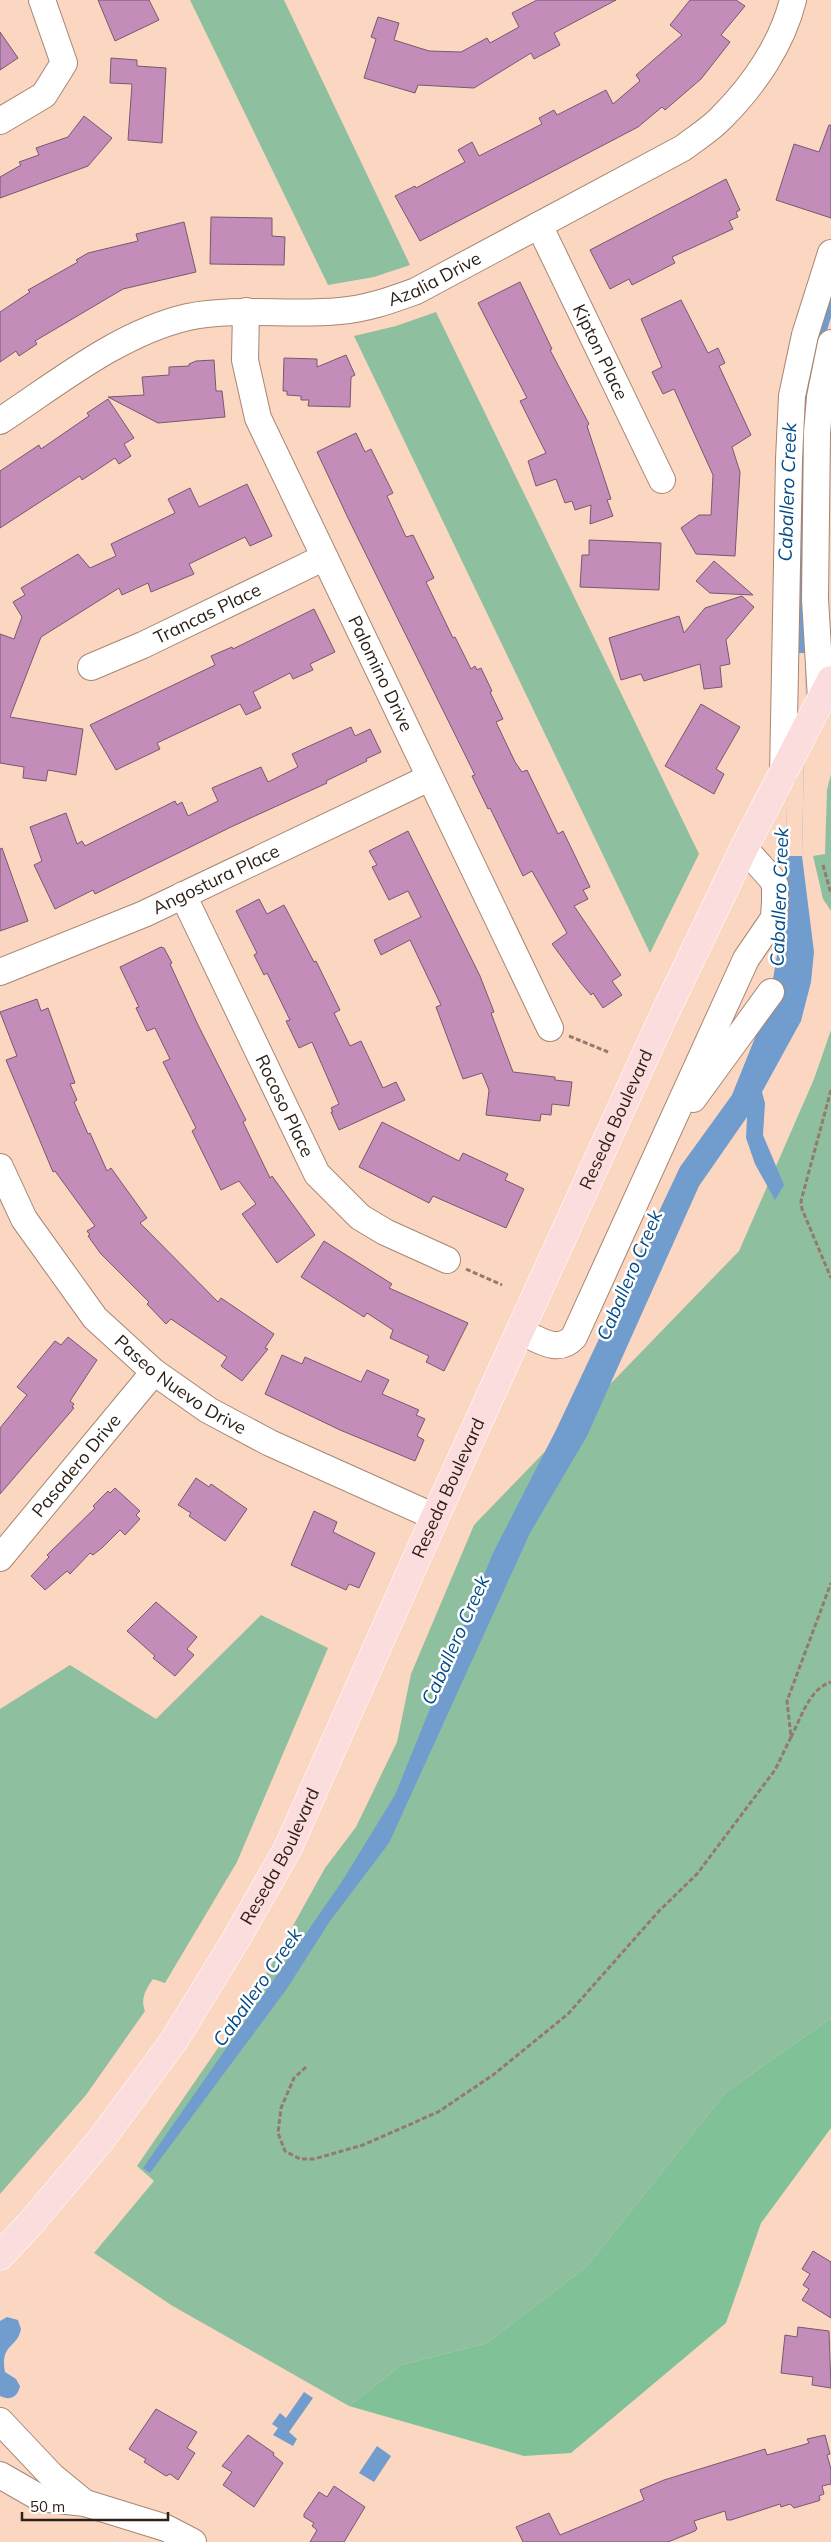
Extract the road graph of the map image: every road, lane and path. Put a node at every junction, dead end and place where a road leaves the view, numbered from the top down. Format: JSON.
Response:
{"nodes":[{"id":1,"x":42,"y":0,"type":"edge"},
{"id":2,"x":793,"y":0,"type":"edge"},
{"id":3,"x":0,"y":121,"type":"edge"},
{"id":4,"x":538,"y":225,"type":"junction"},
{"id":5,"x":831,"y":253,"type":"edge"},
{"id":6,"x":246,"y":312,"type":"junction"},
{"id":7,"x":831,"y":343,"type":"edge"},
{"id":8,"x":0,"y":421,"type":"edge"},
{"id":9,"x":662,"y":480,"type":"dead end"},
{"id":10,"x":323,"y":558,"type":"junction"},
{"id":11,"x":91,"y":667,"type":"dead end"},
{"id":12,"x":826,"y":689,"type":"edge"},
{"id":13,"x":785,"y":768,"type":"junction"},
{"id":14,"x":429,"y":778,"type":"junction"},
{"id":15,"x":744,"y":848,"type":"junction"},
{"id":16,"x":823,"y":865,"type":"dead end"},
{"id":17,"x":831,"y":894,"type":"edge"},
{"id":18,"x":183,"y":895,"type":"junction"},
{"id":19,"x":0,"y":972,"type":"edge"},
{"id":20,"x":771,"y":992,"type":"dead end"},
{"id":21,"x":550,"y":1028,"type":"joint"},
{"id":22,"x":608,"y":1052,"type":"dead end"},
{"id":23,"x":831,"y":1090,"type":"edge"},
{"id":24,"x":672,"y":1121,"type":"junction"},
{"id":25,"x":0,"y":1167,"type":"edge"},
{"id":26,"x":447,"y":1260,"type":"joint"},
{"id":27,"x":831,"y":1278,"type":"edge"},
{"id":28,"x":502,"y":1285,"type":"dead end"},
{"id":29,"x":520,"y":1331,"type":"junction"},
{"id":30,"x":154,"y":1372,"type":"junction"},
{"id":31,"x":435,"y":1517,"type":"junction"},
{"id":32,"x":0,"y":1558,"type":"edge"},
{"id":33,"x":831,"y":1583,"type":"edge"},
{"id":34,"x":831,"y":1682,"type":"edge"},
{"id":35,"x":791,"y":1737,"type":"junction"},
{"id":36,"x":306,"y":2067,"type":"dead end"},
{"id":37,"x":0,"y":2256,"type":"edge"},
{"id":38,"x":1,"y":2424,"type":"edge"},
{"id":39,"x":0,"y":2475,"type":"edge"},
{"id":40,"x":85,"y":2504,"type":"junction"},
{"id":41,"x":193,"y":2542,"type":"edge"}],
"edges":[{"from":1,"to":3,"type":"street"},
{"from":2,"to":4,"type":"street","name":"Azalia Drive"},
{"from":4,"to":6,"type":"street","name":"Azalia Drive"},
{"from":4,"to":9,"type":"street","name":"Kipton Place"},
{"from":5,"to":13,"type":"street"},
{"from":6,"to":8,"type":"street","name":"Azalia Drive"},
{"from":6,"to":10,"type":"street","name":"Palomino Drive"},
{"from":7,"to":12,"type":"street"},
{"from":10,"to":11,"type":"street","name":"Trancas Place"},
{"from":10,"to":14,"type":"street","name":"Palomino Drive"},
{"from":12,"to":13,"type":"main road","name":"Reseda Boulevard"},
{"from":13,"to":15,"type":"main road","name":"Reseda Boulevard"},
{"from":14,"to":18,"type":"street","name":"Angostura Place"},
{"from":14,"to":21,"type":"street","name":"Palomino Drive"},
{"from":15,"to":24,"type":"street"},
{"from":15,"to":29,"type":"main road","name":"Reseda Boulevard"},
{"from":16,"to":17,"type":"path"},
{"from":18,"to":19,"type":"street","name":"Angostura Place"},
{"from":18,"to":26,"type":"street","name":"Rocoso Place"},
{"from":20,"to":24,"type":"street"},
{"from":21,"to":22,"type":"path"},
{"from":23,"to":27,"type":"path"},
{"from":24,"to":29,"type":"street"},
{"from":25,"to":30,"type":"street","name":"Paseo Nuevo Drive"},
{"from":26,"to":28,"type":"path"},
{"from":29,"to":31,"type":"main road","name":"Reseda Boulevard"},
{"from":30,"to":31,"type":"street","name":"Paseo Nuevo Drive"},
{"from":30,"to":32,"type":"street","name":"Pasadero Drive"},
{"from":31,"to":37,"type":"main road","name":"Reseda Boulevard"},
{"from":33,"to":35,"type":"path"},
{"from":34,"to":35,"type":"path"},
{"from":35,"to":36,"type":"path"},
{"from":38,"to":40,"type":"street"},
{"from":39,"to":40,"type":"street"},
{"from":40,"to":41,"type":"street"}]}
